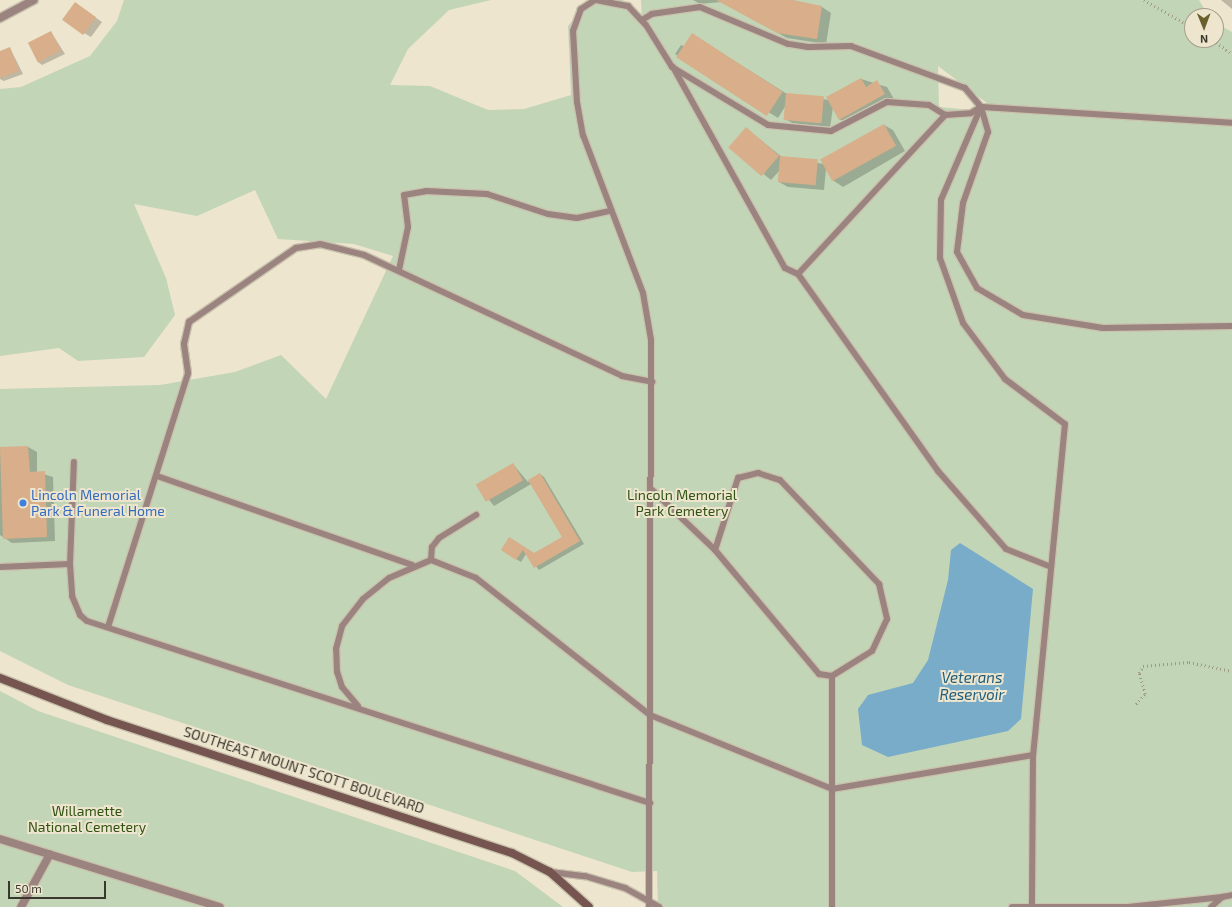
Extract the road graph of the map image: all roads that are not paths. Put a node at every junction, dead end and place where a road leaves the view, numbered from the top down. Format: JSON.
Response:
{"nodes":[{"id":1,"x":34,"y":0,"type":"edge"},
{"id":2,"x":596,"y":0,"type":"edge"},
{"id":3,"x":0,"y":18,"type":"edge"},
{"id":4,"x":642,"y":20,"type":"junction"},
{"id":5,"x":672,"y":67,"type":"junction"},
{"id":6,"x":981,"y":107,"type":"junction"},
{"id":7,"x":945,"y":115,"type":"junction"},
{"id":8,"x":1232,"y":123,"type":"edge"},
{"id":9,"x":610,"y":211,"type":"junction"},
{"id":10,"x":399,"y":270,"type":"junction"},
{"id":11,"x":798,"y":274,"type":"junction"},
{"id":12,"x":1232,"y":326,"type":"edge"},
{"id":13,"x":652,"y":382,"type":"junction"},
{"id":14,"x":74,"y":462,"type":"dead end"},
{"id":15,"x":157,"y":476,"type":"junction"},
{"id":16,"x":651,"y":489,"type":"junction"},
{"id":17,"x":476,"y":515,"type":"dead end"},
{"id":18,"x":715,"y":550,"type":"junction"},
{"id":19,"x":432,"y":560,"type":"junction"},
{"id":20,"x":70,"y":564,"type":"junction"},
{"id":21,"x":412,"y":565,"type":"junction"},
{"id":22,"x":0,"y":567,"type":"edge"},
{"id":23,"x":1051,"y":567,"type":"junction"},
{"id":24,"x":108,"y":627,"type":"junction"},
{"id":25,"x":832,"y":676,"type":"junction"},
{"id":26,"x":0,"y":678,"type":"edge"},
{"id":27,"x":358,"y":706,"type":"junction"},
{"id":28,"x":650,"y":716,"type":"junction"},
{"id":29,"x":1033,"y":755,"type":"junction"},
{"id":30,"x":832,"y":789,"type":"junction"},
{"id":31,"x":650,"y":803,"type":"junction"},
{"id":32,"x":0,"y":839,"type":"edge"},
{"id":33,"x":50,"y":854,"type":"junction"},
{"id":34,"x":550,"y":872,"type":"junction"},
{"id":35,"x":1232,"y":895,"type":"edge"},
{"id":36,"x":1222,"y":897,"type":"junction"},
{"id":37,"x":649,"y":904,"type":"edge"},
{"id":38,"x":21,"y":907,"type":"edge"},
{"id":39,"x":220,"y":907,"type":"edge"},
{"id":40,"x":589,"y":907,"type":"edge"},
{"id":41,"x":659,"y":907,"type":"edge"},
{"id":42,"x":832,"y":907,"type":"edge"},
{"id":43,"x":1012,"y":907,"type":"edge"},
{"id":44,"x":1032,"y":907,"type":"edge"},
{"id":45,"x":1128,"y":907,"type":"edge"},
{"id":46,"x":1211,"y":907,"type":"edge"}],
"edges":[{"from":1,"to":3,"type":"street"},
{"from":2,"to":4,"type":"lane"},
{"from":2,"to":9,"type":"lane"},
{"from":4,"to":5,"type":"lane"},
{"from":4,"to":6,"type":"lane"},
{"from":5,"to":7,"type":"lane"},
{"from":5,"to":11,"type":"lane"},
{"from":6,"to":7,"type":"lane"},
{"from":6,"to":8,"type":"lane"},
{"from":6,"to":12,"type":"lane"},
{"from":6,"to":23,"type":"lane"},
{"from":7,"to":11,"type":"lane"},
{"from":9,"to":10,"type":"lane"},
{"from":9,"to":13,"type":"lane"},
{"from":10,"to":13,"type":"lane"},
{"from":10,"to":15,"type":"lane"},
{"from":11,"to":23,"type":"lane"},
{"from":13,"to":16,"type":"lane"},
{"from":14,"to":20,"type":"lane"},
{"from":15,"to":21,"type":"lane"},
{"from":15,"to":24,"type":"lane"},
{"from":16,"to":18,"type":"lane"},
{"from":16,"to":28,"type":"lane"},
{"from":17,"to":19,"type":"lane"},
{"from":18,"to":25,"type":"lane"},
{"from":18,"to":25,"type":"lane"},
{"from":19,"to":21,"type":"lane"},
{"from":19,"to":28,"type":"lane"},
{"from":20,"to":22,"type":"lane"},
{"from":20,"to":24,"type":"lane"},
{"from":21,"to":27,"type":"lane"},
{"from":23,"to":29,"type":"lane"},
{"from":24,"to":27,"type":"lane"},
{"from":25,"to":30,"type":"lane"},
{"from":26,"to":34,"type":"main road","name":"SOUTHEAST MOUNT SCOTT BOULEVARD"},
{"from":27,"to":31,"type":"lane"},
{"from":28,"to":30,"type":"lane"},
{"from":28,"to":31,"type":"lane"},
{"from":29,"to":30,"type":"lane"},
{"from":29,"to":44,"type":"lane"},
{"from":30,"to":42,"type":"lane"},
{"from":31,"to":37,"type":"lane"},
{"from":32,"to":33,"type":"street"},
{"from":33,"to":38,"type":"street"},
{"from":33,"to":39,"type":"street"},
{"from":34,"to":37,"type":"lane"},
{"from":34,"to":40,"type":"main road","name":"SOUTHEAST MOUNT SCOTT BOULEVARD"},
{"from":35,"to":36,"type":"lane"},
{"from":36,"to":45,"type":"lane"},
{"from":36,"to":46,"type":"lane"},
{"from":37,"to":41,"type":"lane"},
{"from":43,"to":44,"type":"lane"},
{"from":44,"to":45,"type":"lane"}]}
